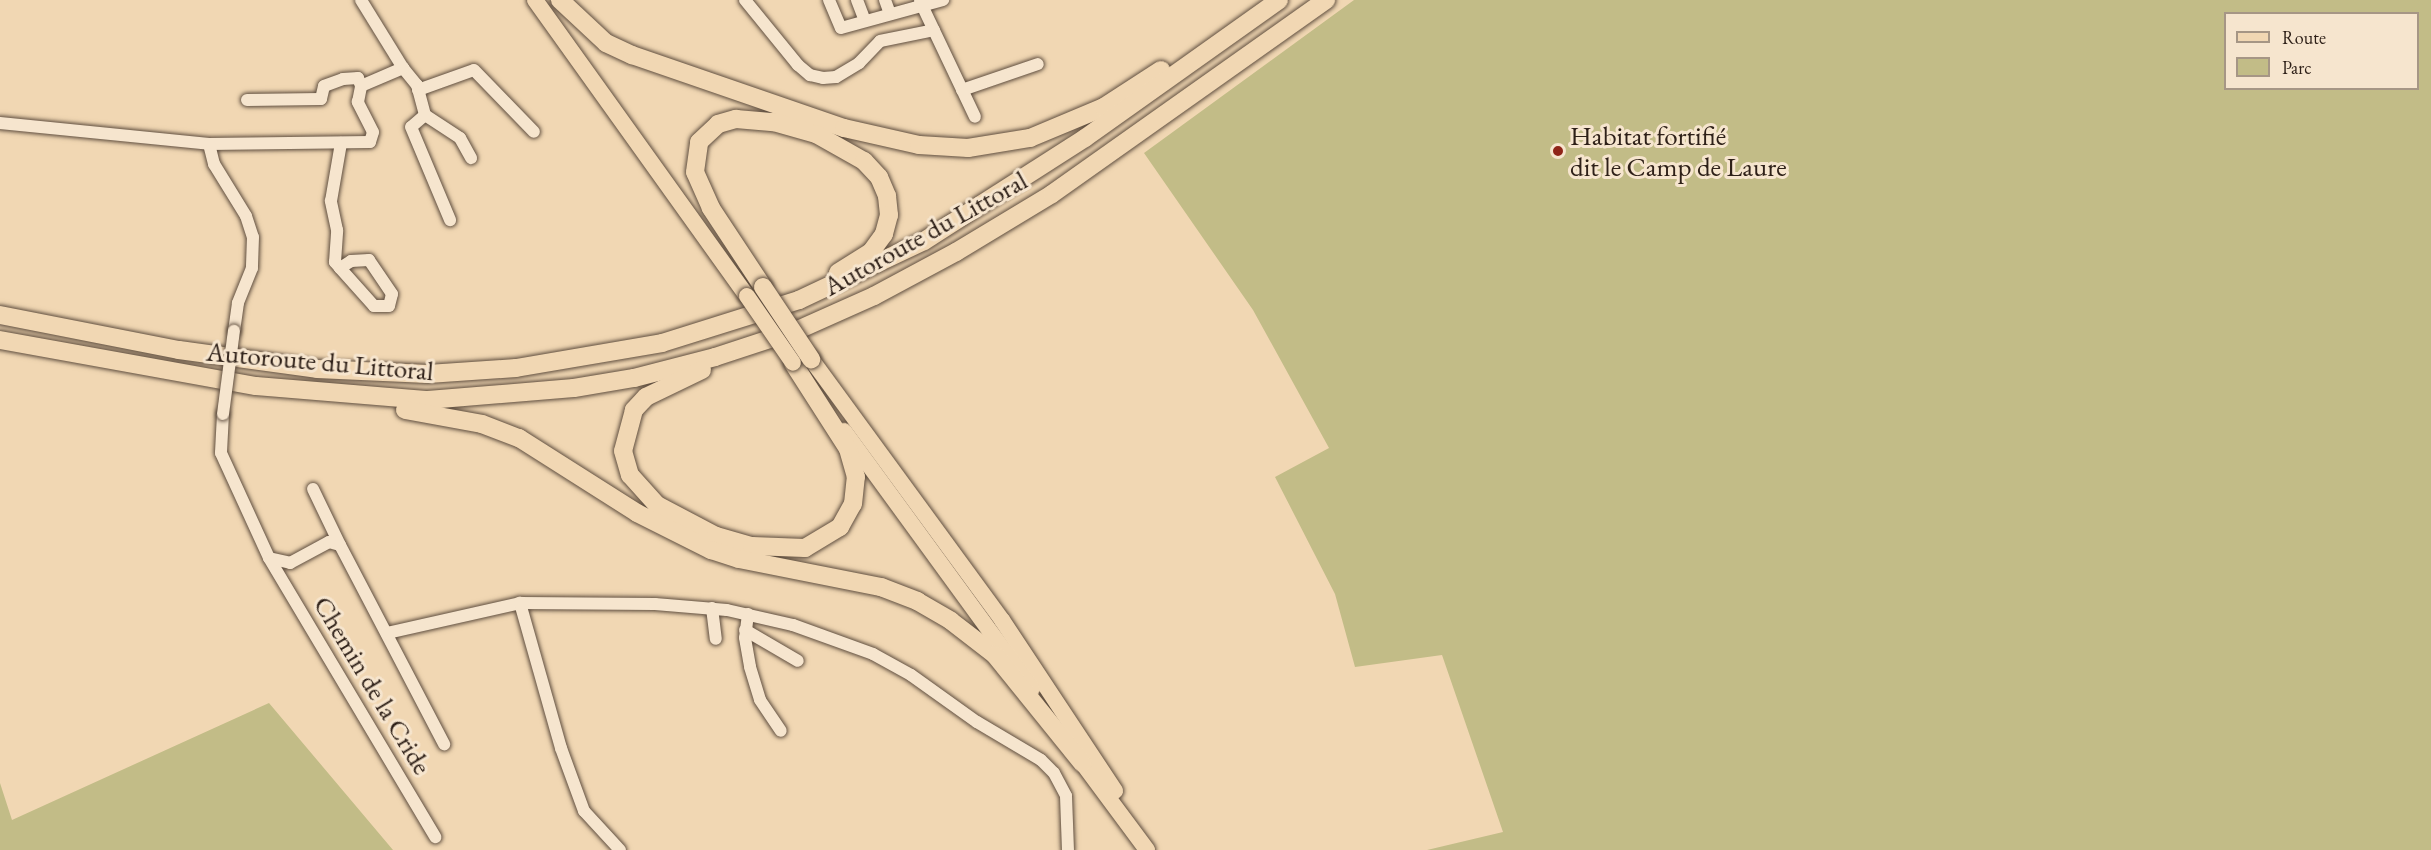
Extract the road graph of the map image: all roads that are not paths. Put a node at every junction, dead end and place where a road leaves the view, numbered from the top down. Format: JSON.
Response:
{"nodes":[{"id":1,"x":361,"y":0,"type":"edge"},
{"id":2,"x":536,"y":0,"type":"edge"},
{"id":3,"x":546,"y":0,"type":"edge"},
{"id":4,"x":560,"y":0,"type":"edge"},
{"id":5,"x":745,"y":0,"type":"edge"},
{"id":6,"x":829,"y":0,"type":"edge"},
{"id":7,"x":857,"y":0,"type":"edge"},
{"id":8,"x":885,"y":0,"type":"edge"},
{"id":9,"x":943,"y":0,"type":"edge"},
{"id":10,"x":1275,"y":0,"type":"edge"},
{"id":11,"x":1279,"y":0,"type":"edge"},
{"id":12,"x":1326,"y":0,"type":"edge"},
{"id":13,"x":921,"y":4,"type":"edge"},
{"id":14,"x":890,"y":15,"type":"junction"},
{"id":15,"x":865,"y":21,"type":"junction"},
{"id":16,"x":934,"y":30,"type":"junction"},
{"id":17,"x":1038,"y":63,"type":"dead end"},
{"id":18,"x":403,"y":68,"type":"junction"},
{"id":19,"x":361,"y":86,"type":"junction"},
{"id":20,"x":418,"y":90,"type":"junction"},
{"id":21,"x":962,"y":90,"type":"junction"},
{"id":22,"x":247,"y":99,"type":"dead end"},
{"id":23,"x":425,"y":115,"type":"junction"},
{"id":24,"x":975,"y":117,"type":"dead end"},
{"id":25,"x":0,"y":123,"type":"edge"},
{"id":26,"x":534,"y":132,"type":"dead end"},
{"id":27,"x":340,"y":143,"type":"junction"},
{"id":28,"x":209,"y":144,"type":"junction"},
{"id":29,"x":471,"y":158,"type":"dead end"},
{"id":30,"x":1052,"y":194,"type":"junction"},
{"id":31,"x":450,"y":220,"type":"dead end"},
{"id":32,"x":340,"y":268,"type":"dead end"},
{"id":33,"x":756,"y":292,"type":"junction"},
{"id":34,"x":0,"y":315,"type":"edge"},
{"id":35,"x":0,"y":340,"type":"edge"},
{"id":36,"x":42,"y":349,"type":"junction"},
{"id":37,"x":793,"y":363,"type":"junction"},
{"id":38,"x":814,"y":363,"type":"joint"},
{"id":39,"x":539,"y":365,"type":"junction"},
{"id":40,"x":313,"y":489,"type":"dead end"},
{"id":41,"x":340,"y":545,"type":"junction"},
{"id":42,"x":269,"y":558,"type":"junction"},
{"id":43,"x":520,"y":603,"type":"junction"},
{"id":44,"x":711,"y":608,"type":"junction"},
{"id":45,"x":748,"y":614,"type":"junction"},
{"id":46,"x":746,"y":630,"type":"junction"},
{"id":47,"x":387,"y":633,"type":"junction"},
{"id":48,"x":716,"y":639,"type":"dead end"},
{"id":49,"x":798,"y":661,"type":"dead end"},
{"id":50,"x":781,"y":731,"type":"dead end"},
{"id":51,"x":444,"y":744,"type":"dead end"},
{"id":52,"x":1082,"y":763,"type":"junction"},
{"id":53,"x":435,"y":837,"type":"dead end"},
{"id":54,"x":620,"y":850,"type":"edge"},
{"id":55,"x":1068,"y":850,"type":"edge"},
{"id":56,"x":1147,"y":850,"type":"edge"},
{"id":57,"x":1158,"y":850,"type":"edge"}],
"edges":[{"from":1,"to":18,"type":"street"},
{"from":2,"to":33,"type":"main road"},
{"from":3,"to":33,"type":"main road"},
{"from":4,"to":10,"type":"highway"},
{"from":5,"to":16,"type":"street"},
{"from":6,"to":15,"type":"street"},
{"from":7,"to":15,"type":"street"},
{"from":8,"to":14,"type":"street"},
{"from":9,"to":13,"type":"street"},
{"from":11,"to":39,"type":"highway","name":"Autoroute du Littoral"},
{"from":12,"to":30,"type":"highway","name":"Autoroute du Littoral"},
{"from":13,"to":14,"type":"street"},
{"from":13,"to":16,"type":"street"},
{"from":14,"to":15,"type":"street"},
{"from":16,"to":21,"type":"street"},
{"from":17,"to":21,"type":"street"},
{"from":18,"to":19,"type":"street"},
{"from":18,"to":20,"type":"street"},
{"from":19,"to":22,"type":"street"},
{"from":19,"to":27,"type":"street"},
{"from":20,"to":23,"type":"street"},
{"from":20,"to":26,"type":"street"},
{"from":21,"to":24,"type":"street"},
{"from":23,"to":29,"type":"street"},
{"from":23,"to":31,"type":"street"},
{"from":25,"to":28,"type":"street"},
{"from":27,"to":28,"type":"street"},
{"from":27,"to":32,"type":"street"},
{"from":28,"to":42,"type":"street","name":"Chemin de la Cride","bridge":true},
{"from":30,"to":36,"type":"highway","name":"Autoroute du Littoral"},
{"from":30,"to":37,"type":"highway"},
{"from":33,"to":37,"type":"main road","bridge":true},
{"from":33,"to":38,"type":"highway","bridge":true},
{"from":33,"to":39,"type":"highway"},
{"from":34,"to":39,"type":"highway","name":"Autoroute du Littoral"},
{"from":35,"to":36,"type":"highway","name":"Autoroute du Littoral"},
{"from":36,"to":52,"type":"highway"},
{"from":37,"to":52,"type":"main road"},
{"from":38,"to":57,"type":"main road"},
{"from":40,"to":41,"type":"street","name":"Chemin de la Cride"},
{"from":41,"to":42,"type":"street"},
{"from":41,"to":47,"type":"street","name":"Chemin de la Cride"},
{"from":42,"to":53,"type":"street","name":"Chemin de la Cride"},
{"from":43,"to":44,"type":"street"},
{"from":43,"to":47,"type":"street"},
{"from":43,"to":54,"type":"street"},
{"from":44,"to":45,"type":"street"},
{"from":44,"to":48,"type":"street"},
{"from":45,"to":46,"type":"street"},
{"from":45,"to":55,"type":"street"},
{"from":46,"to":49,"type":"street"},
{"from":46,"to":50,"type":"street"},
{"from":47,"to":51,"type":"street","name":"Chemin de la Cride"},
{"from":52,"to":56,"type":"main road"}]}
